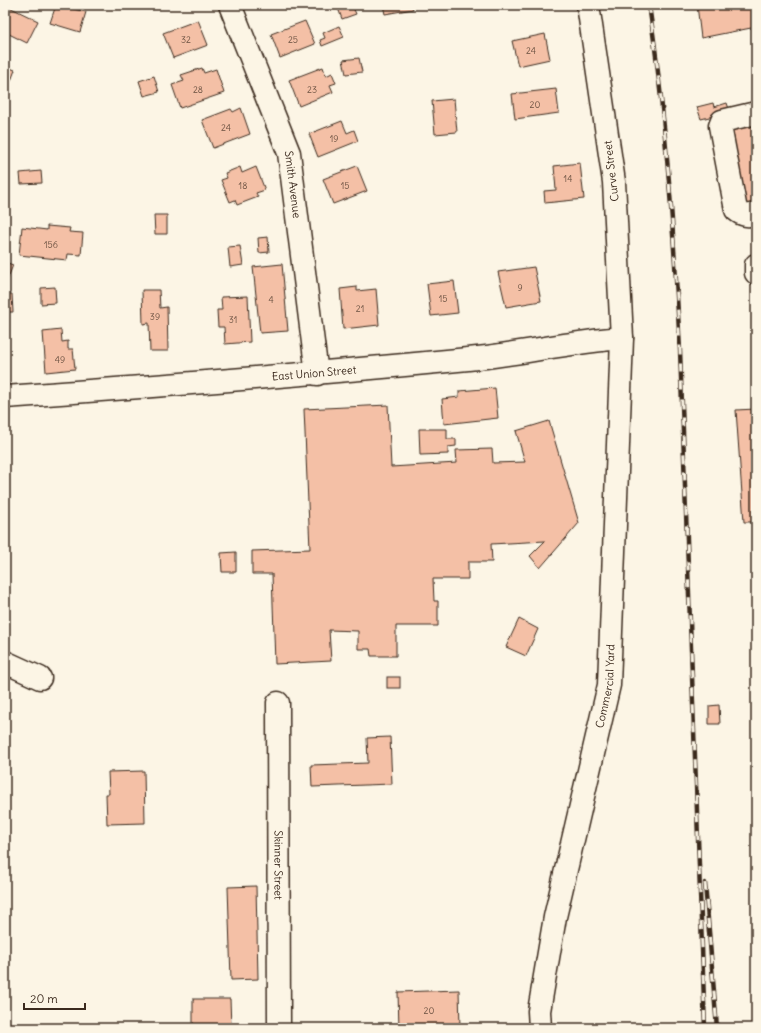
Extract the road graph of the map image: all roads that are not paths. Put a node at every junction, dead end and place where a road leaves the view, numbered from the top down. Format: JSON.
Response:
{"nodes":[{"id":1,"x":230,"y":5,"type":"edge"},
{"id":2,"x":588,"y":5,"type":"edge"},
{"id":3,"x":756,"y":113,"type":"edge"},
{"id":4,"x":756,"y":214,"type":"edge"},
{"id":5,"x":756,"y":265,"type":"edge"},
{"id":6,"x":756,"y":274,"type":"edge"},
{"id":7,"x":622,"y":338,"type":"junction"},
{"id":8,"x":318,"y":374,"type":"junction"},
{"id":9,"x":5,"y":397,"type":"edge"},
{"id":10,"x":5,"y":662,"type":"edge"},
{"id":11,"x":40,"y":678,"type":"dead end"},
{"id":12,"x":278,"y":703,"type":"dead end"},
{"id":13,"x":280,"y":1028,"type":"edge"},
{"id":14,"x":540,"y":1028,"type":"edge"}],
"edges":[{"from":1,"to":8,"type":"street","name":"Smith Avenue"},
{"from":2,"to":7,"type":"street","name":"Curve Street"},
{"from":3,"to":4,"type":"street"},
{"from":5,"to":6,"type":"street"},
{"from":7,"to":8,"type":"street","name":"East Union Street"},
{"from":7,"to":14,"type":"street","name":"Commercial Yard"},
{"from":8,"to":9,"type":"street","name":"East Union Street"},
{"from":10,"to":11,"type":"street"},
{"from":12,"to":13,"type":"street","name":"Skinner Street"}]}
